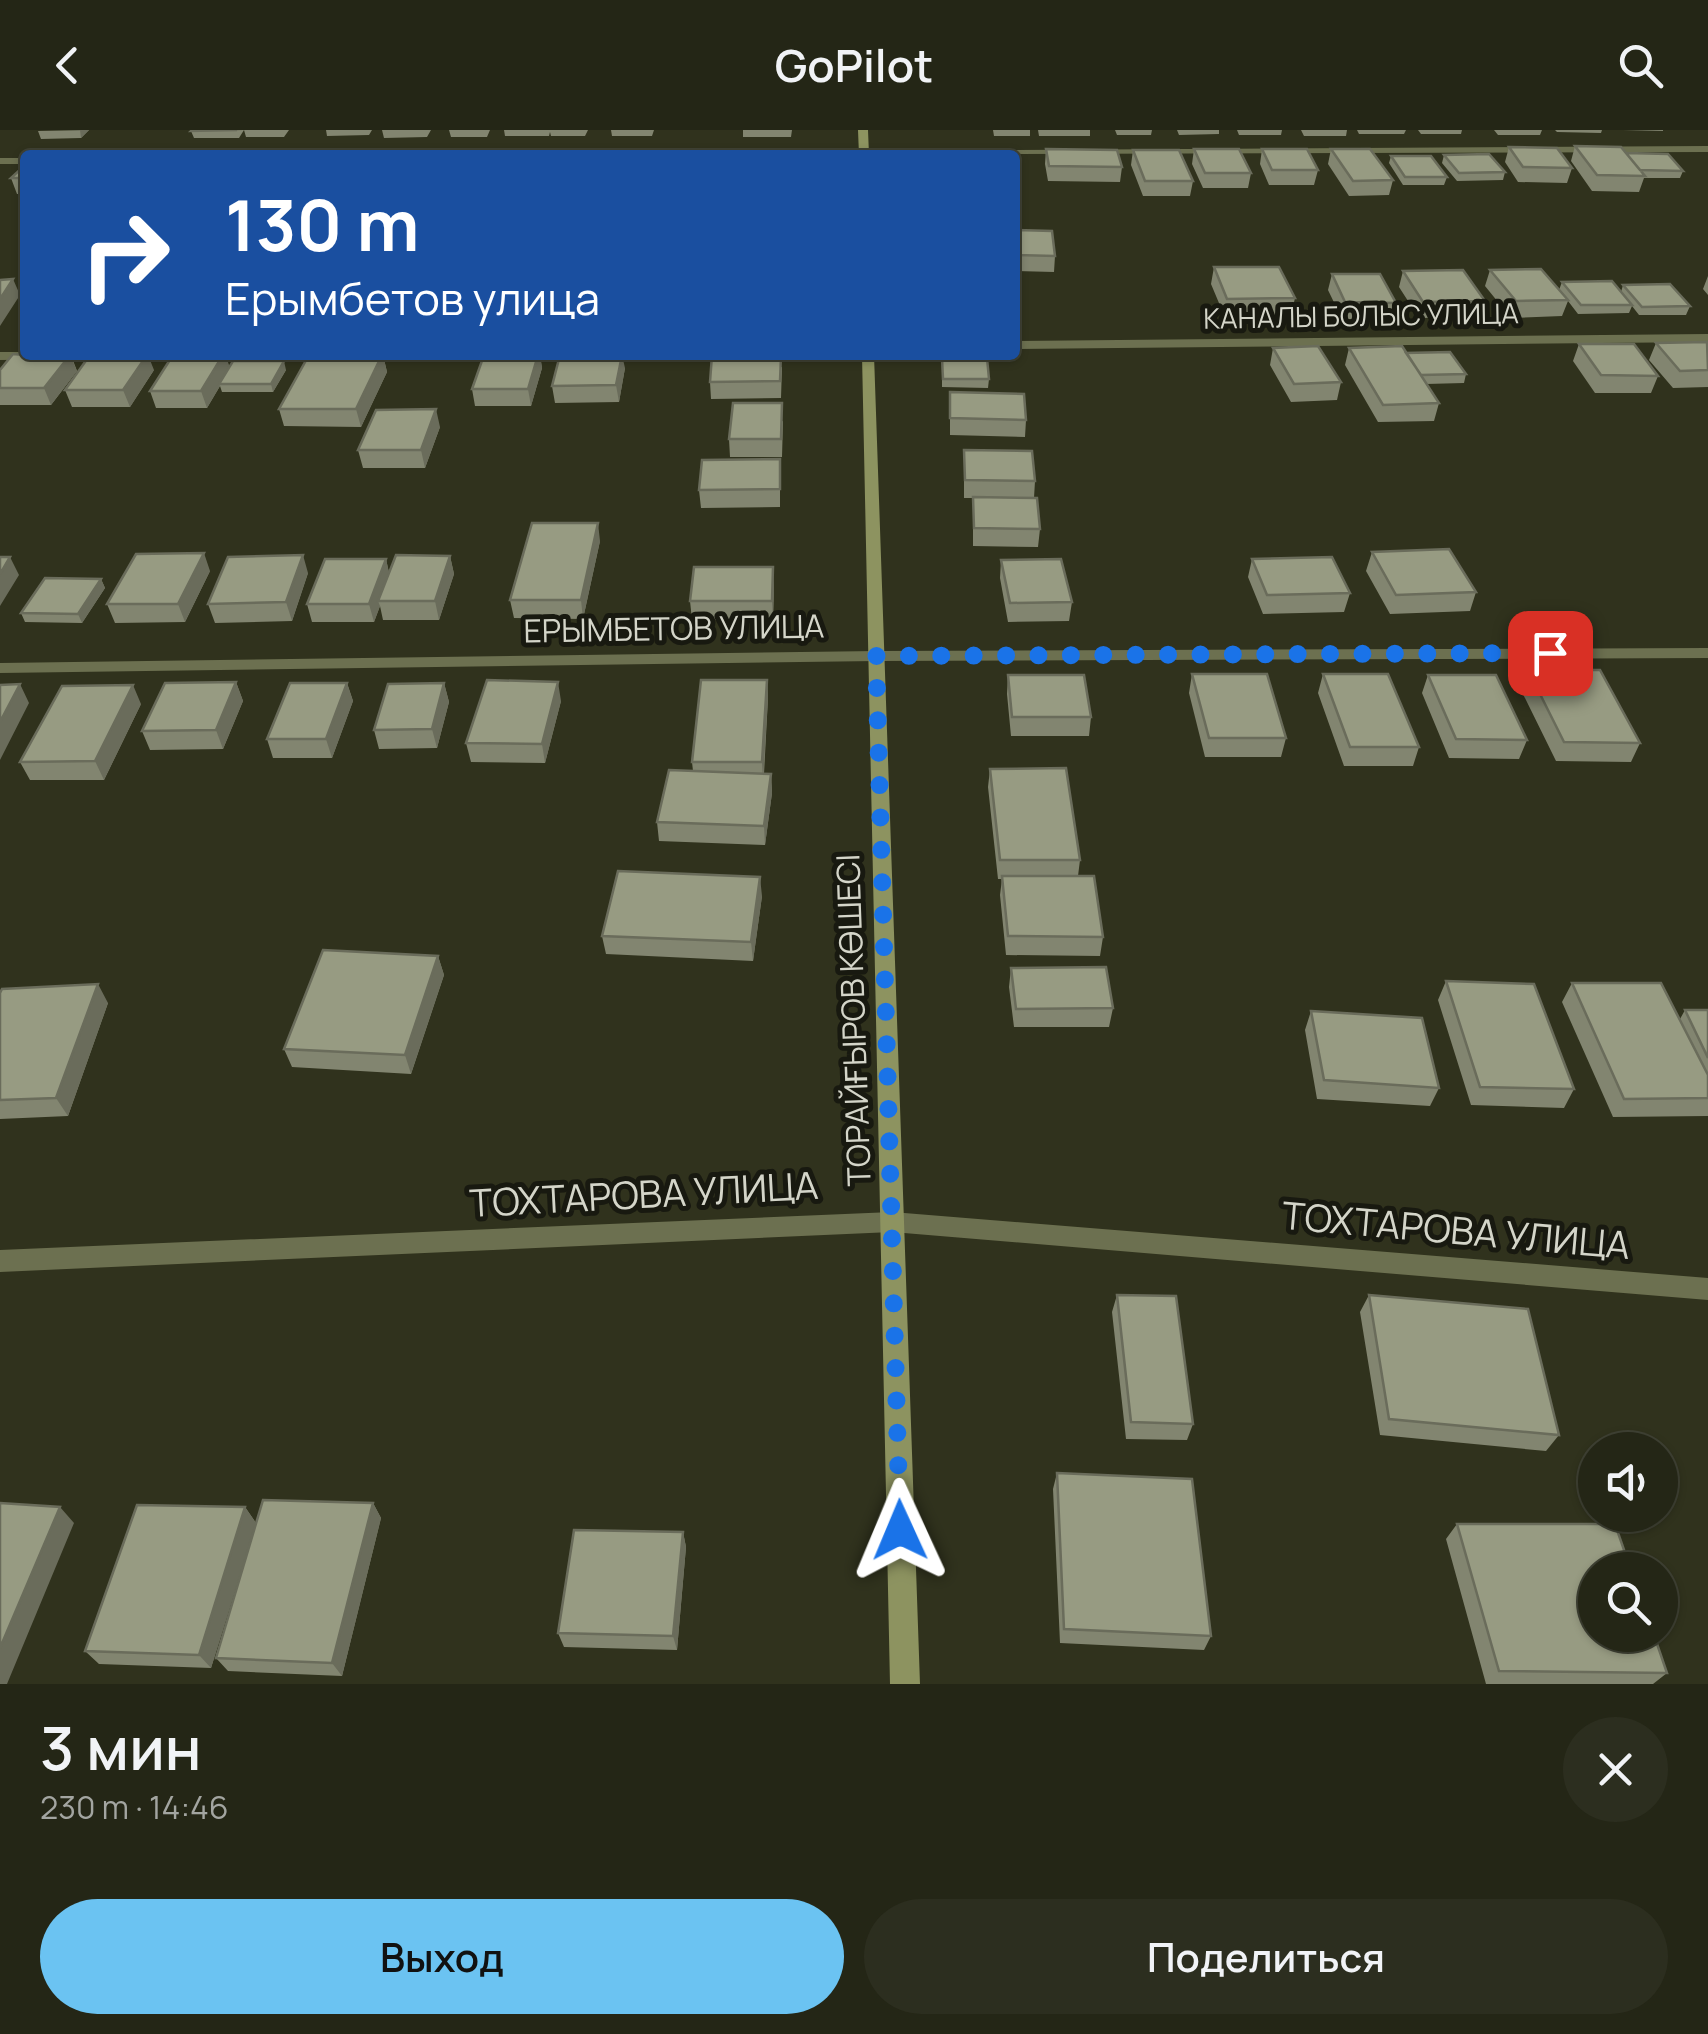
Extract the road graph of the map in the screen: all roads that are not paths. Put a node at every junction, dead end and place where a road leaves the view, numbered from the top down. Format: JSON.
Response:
{"nodes":[{"id":1,"x":1708,"y":149,"type":"edge"},
{"id":2,"x":1020,"y":153,"type":"edge"},
{"id":3,"x":1708,"y":338,"type":"edge"},
{"id":4,"x":1020,"y":345,"type":"edge"},
{"id":5,"x":868,"y":360,"type":"edge"},
{"id":6,"x":1708,"y":653,"type":"edge"},
{"id":7,"x":876,"y":656,"type":"junction"},
{"id":8,"x":0,"y":668,"type":"edge"},
{"id":9,"x":892,"y":1222,"type":"junction"},
{"id":10,"x":0,"y":1261,"type":"edge"},
{"id":11,"x":1708,"y":1289,"type":"edge"},
{"id":12,"x":904,"y":1684,"type":"edge"}],
"edges":[{"from":1,"to":2,"type":"street"},
{"from":3,"to":4,"type":"street","name":"КАНАЛЫ БОЛЫС УЛИЦА"},
{"from":5,"to":7,"type":"street","name":"ТОРАЙҒЫРОВ КӨШЕСІ"},
{"from":6,"to":7,"type":"street","name":"ЕРЫМБЕТОВ УЛИЦА"},
{"from":7,"to":8,"type":"street","name":"ЕРЫМБЕТОВ УЛИЦА"},
{"from":7,"to":9,"type":"street","name":"ТОРАЙҒЫРОВ КӨШЕСІ"},
{"from":9,"to":10,"type":"street","name":"ТОХТАРОВА УЛИЦА"},
{"from":9,"to":11,"type":"street","name":"ТОХТАРОВА УЛИЦА"},
{"from":9,"to":12,"type":"street","name":"ТОРАЙҒЫРОВ КӨШЕСІ"}]}
